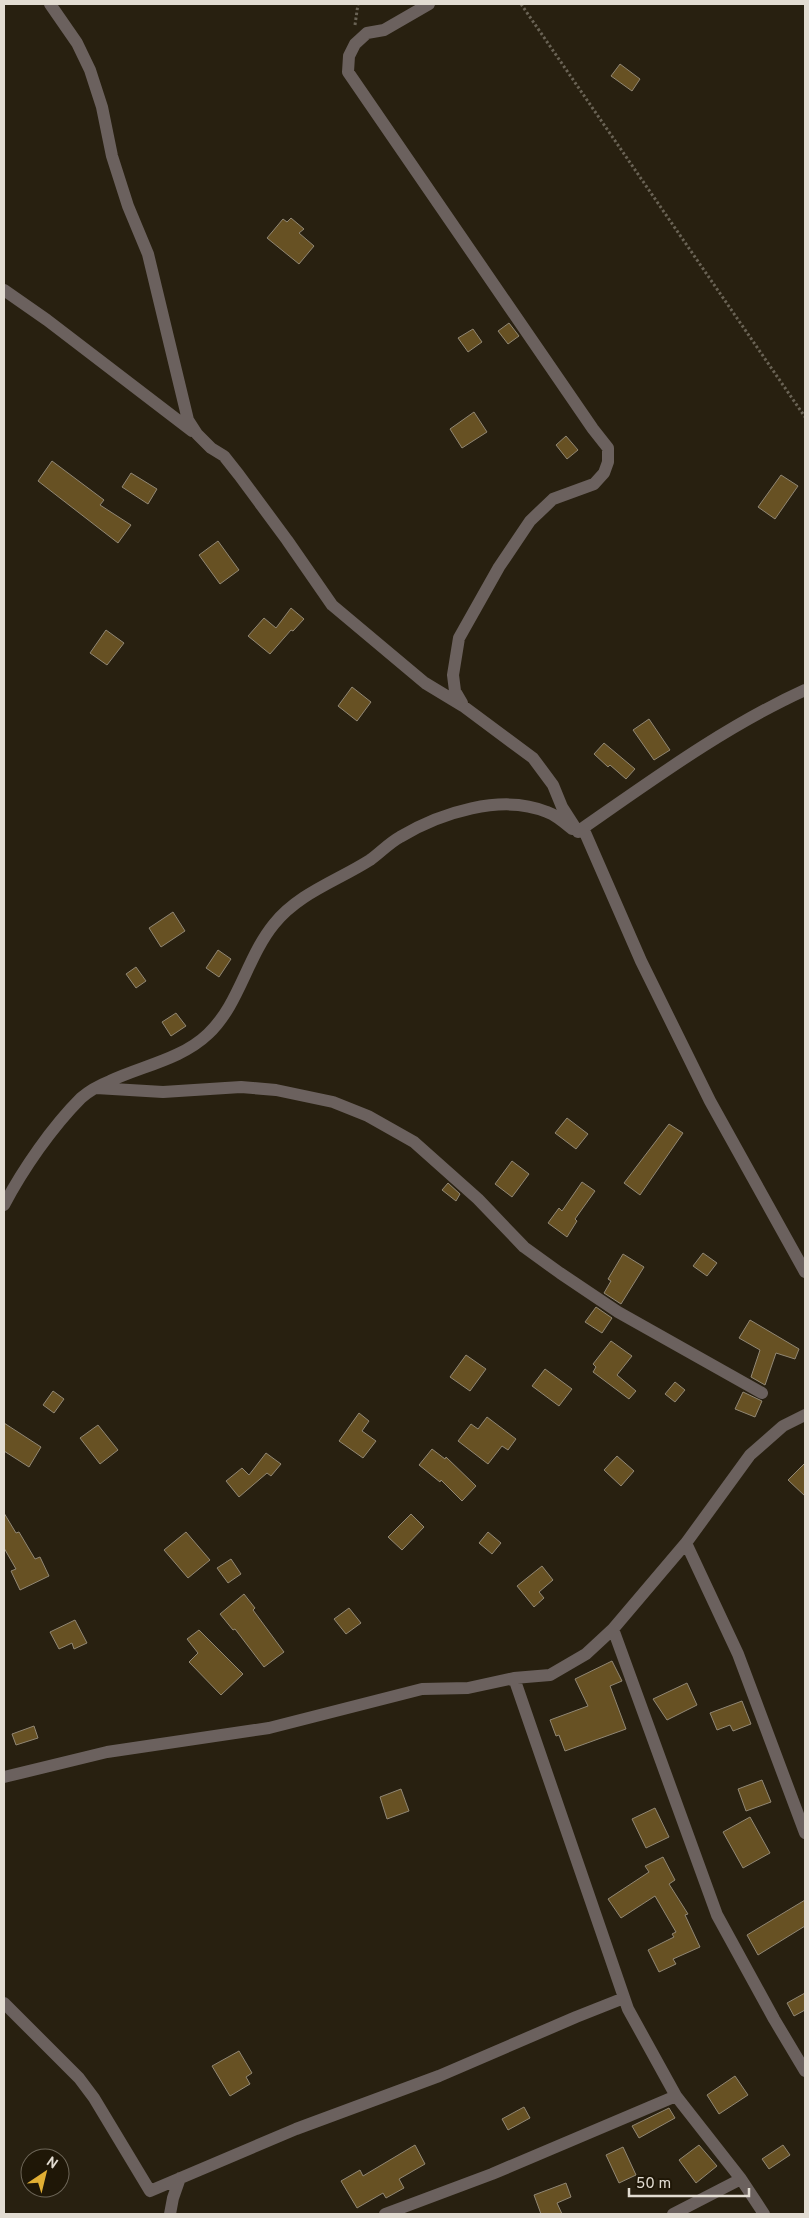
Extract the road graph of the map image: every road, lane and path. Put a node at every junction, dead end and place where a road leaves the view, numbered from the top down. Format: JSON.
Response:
{"nodes":[{"id":1,"x":50,"y":4,"type":"edge"},
{"id":2,"x":429,"y":4,"type":"edge"},
{"id":3,"x":521,"y":4,"type":"edge"},
{"id":4,"x":4,"y":290,"type":"edge"},
{"id":5,"x":805,"y":417,"type":"edge"},
{"id":6,"x":197,"y":434,"type":"junction"},
{"id":7,"x":805,"y":690,"type":"edge"},
{"id":8,"x":463,"y":706,"type":"junction"},
{"id":9,"x":580,"y":830,"type":"junction"},
{"id":10,"x":96,"y":1088,"type":"junction"},
{"id":11,"x":4,"y":1205,"type":"edge"},
{"id":12,"x":805,"y":1272,"type":"edge"},
{"id":13,"x":762,"y":1393,"type":"dead end"},
{"id":14,"x":805,"y":1415,"type":"edge"},
{"id":15,"x":686,"y":1543,"type":"junction"},
{"id":16,"x":612,"y":1629,"type":"junction"},
{"id":17,"x":514,"y":1678,"type":"junction"},
{"id":18,"x":4,"y":1777,"type":"edge"},
{"id":19,"x":805,"y":1833,"type":"edge"},
{"id":20,"x":624,"y":1998,"type":"junction"},
{"id":21,"x":4,"y":2003,"type":"edge"},
{"id":22,"x":805,"y":2071,"type":"edge"},
{"id":23,"x":676,"y":2096,"type":"junction"},
{"id":24,"x":180,"y":2178,"type":"junction"},
{"id":25,"x":742,"y":2179,"type":"junction"},
{"id":26,"x":170,"y":2214,"type":"edge"},
{"id":27,"x":385,"y":2214,"type":"edge"},
{"id":28,"x":673,"y":2214,"type":"edge"},
{"id":29,"x":764,"y":2214,"type":"edge"}],
"edges":[{"from":1,"to":6,"type":"street"},
{"from":2,"to":8,"type":"street"},
{"from":3,"to":5,"type":"path"},
{"from":4,"to":6,"type":"street"},
{"from":6,"to":8,"type":"street"},
{"from":7,"to":9,"type":"street"},
{"from":8,"to":9,"type":"street"},
{"from":9,"to":10,"type":"street"},
{"from":9,"to":12,"type":"street"},
{"from":10,"to":11,"type":"street"},
{"from":10,"to":13,"type":"street"},
{"from":14,"to":15,"type":"street"},
{"from":15,"to":16,"type":"street"},
{"from":15,"to":19,"type":"street"},
{"from":16,"to":17,"type":"street"},
{"from":16,"to":22,"type":"street"},
{"from":17,"to":18,"type":"street"},
{"from":17,"to":20,"type":"street"},
{"from":20,"to":23,"type":"street"},
{"from":20,"to":24,"type":"street"},
{"from":21,"to":24,"type":"street"},
{"from":23,"to":25,"type":"street"},
{"from":23,"to":27,"type":"street"},
{"from":24,"to":26,"type":"street"},
{"from":25,"to":28,"type":"street"},
{"from":25,"to":29,"type":"street"}]}
